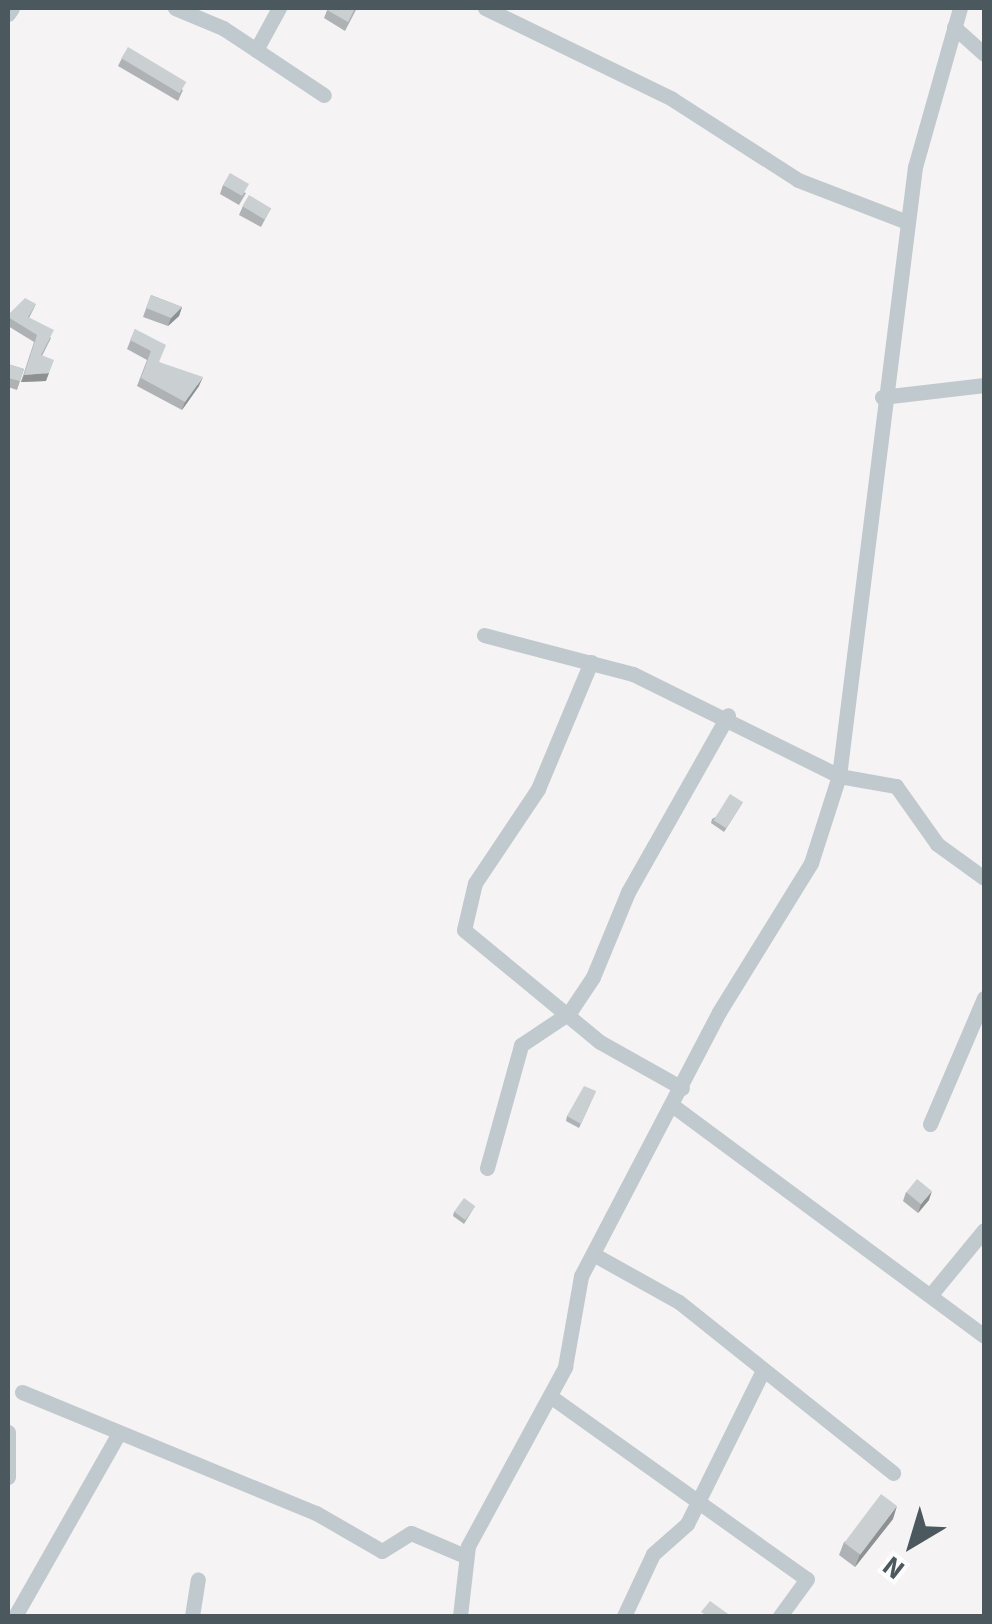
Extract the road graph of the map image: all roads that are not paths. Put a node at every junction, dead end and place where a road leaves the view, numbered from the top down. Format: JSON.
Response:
{"nodes":[{"id":1,"x":12,"y":8,"type":"edge"},
{"id":2,"x":174,"y":8,"type":"edge"},
{"id":3,"x":279,"y":8,"type":"edge"},
{"id":4,"x":486,"y":8,"type":"edge"},
{"id":5,"x":960,"y":8,"type":"edge"},
{"id":6,"x":8,"y":14,"type":"edge"},
{"id":7,"x":954,"y":28,"type":"junction"},
{"id":8,"x":256,"y":50,"type":"junction"},
{"id":9,"x":984,"y":54,"type":"edge"},
{"id":10,"x":324,"y":95,"type":"dead end"},
{"id":11,"x":908,"y":222,"type":"junction"},
{"id":12,"x":984,"y":385,"type":"edge"},
{"id":13,"x":882,"y":397,"type":"junction"},
{"id":14,"x":484,"y":636,"type":"dead end"},
{"id":15,"x":591,"y":662,"type":"junction"},
{"id":16,"x":728,"y":715,"type":"junction"},
{"id":17,"x":839,"y":776,"type":"junction"},
{"id":18,"x":984,"y":878,"type":"edge"},
{"id":19,"x":984,"y":998,"type":"edge"},
{"id":20,"x":569,"y":1013,"type":"junction"},
{"id":21,"x":682,"y":1088,"type":"junction"},
{"id":22,"x":676,"y":1108,"type":"junction"},
{"id":23,"x":930,"y":1124,"type":"dead end"},
{"id":24,"x":487,"y":1168,"type":"dead end"},
{"id":25,"x":984,"y":1230,"type":"edge"},
{"id":26,"x":592,"y":1254,"type":"junction"},
{"id":27,"x":933,"y":1292,"type":"junction"},
{"id":28,"x":984,"y":1336,"type":"edge"},
{"id":29,"x":763,"y":1370,"type":"junction"},
{"id":30,"x":22,"y":1392,"type":"dead end"},
{"id":31,"x":550,"y":1396,"type":"junction"},
{"id":32,"x":8,"y":1432,"type":"edge"},
{"id":33,"x":118,"y":1435,"type":"junction"},
{"id":34,"x":893,"y":1472,"type":"dead end"},
{"id":35,"x":8,"y":1477,"type":"edge"},
{"id":36,"x":698,"y":1503,"type":"junction"},
{"id":37,"x":465,"y":1556,"type":"junction"},
{"id":38,"x":198,"y":1579,"type":"dead end"},
{"id":39,"x":15,"y":1616,"type":"edge"},
{"id":40,"x":192,"y":1616,"type":"edge"},
{"id":41,"x":460,"y":1616,"type":"edge"},
{"id":42,"x":624,"y":1616,"type":"edge"},
{"id":43,"x":780,"y":1616,"type":"edge"}],
"edges":[{"from":1,"to":6,"type":"street"},
{"from":2,"to":8,"type":"street"},
{"from":3,"to":8,"type":"street"},
{"from":4,"to":11,"type":"street"},
{"from":5,"to":7,"type":"street"},
{"from":7,"to":9,"type":"street"},
{"from":7,"to":11,"type":"street"},
{"from":8,"to":10,"type":"street"},
{"from":11,"to":13,"type":"street"},
{"from":12,"to":13,"type":"street"},
{"from":13,"to":17,"type":"street"},
{"from":14,"to":15,"type":"street"},
{"from":15,"to":16,"type":"street"},
{"from":15,"to":20,"type":"street"},
{"from":16,"to":17,"type":"street"},
{"from":16,"to":20,"type":"street"},
{"from":17,"to":18,"type":"street"},
{"from":17,"to":21,"type":"street"},
{"from":19,"to":23,"type":"street"},
{"from":20,"to":21,"type":"street"},
{"from":20,"to":24,"type":"street"},
{"from":21,"to":22,"type":"street"},
{"from":22,"to":26,"type":"street"},
{"from":22,"to":27,"type":"street"},
{"from":25,"to":27,"type":"street"},
{"from":26,"to":29,"type":"street"},
{"from":26,"to":31,"type":"street"},
{"from":27,"to":28,"type":"street"},
{"from":29,"to":34,"type":"street"},
{"from":29,"to":36,"type":"street"},
{"from":30,"to":33,"type":"street"},
{"from":31,"to":36,"type":"street"},
{"from":31,"to":37,"type":"street"},
{"from":32,"to":35,"type":"street"},
{"from":33,"to":37,"type":"street"},
{"from":33,"to":39,"type":"street"},
{"from":36,"to":42,"type":"street"},
{"from":36,"to":43,"type":"street"},
{"from":37,"to":41,"type":"street"},
{"from":38,"to":40,"type":"street"}]}
